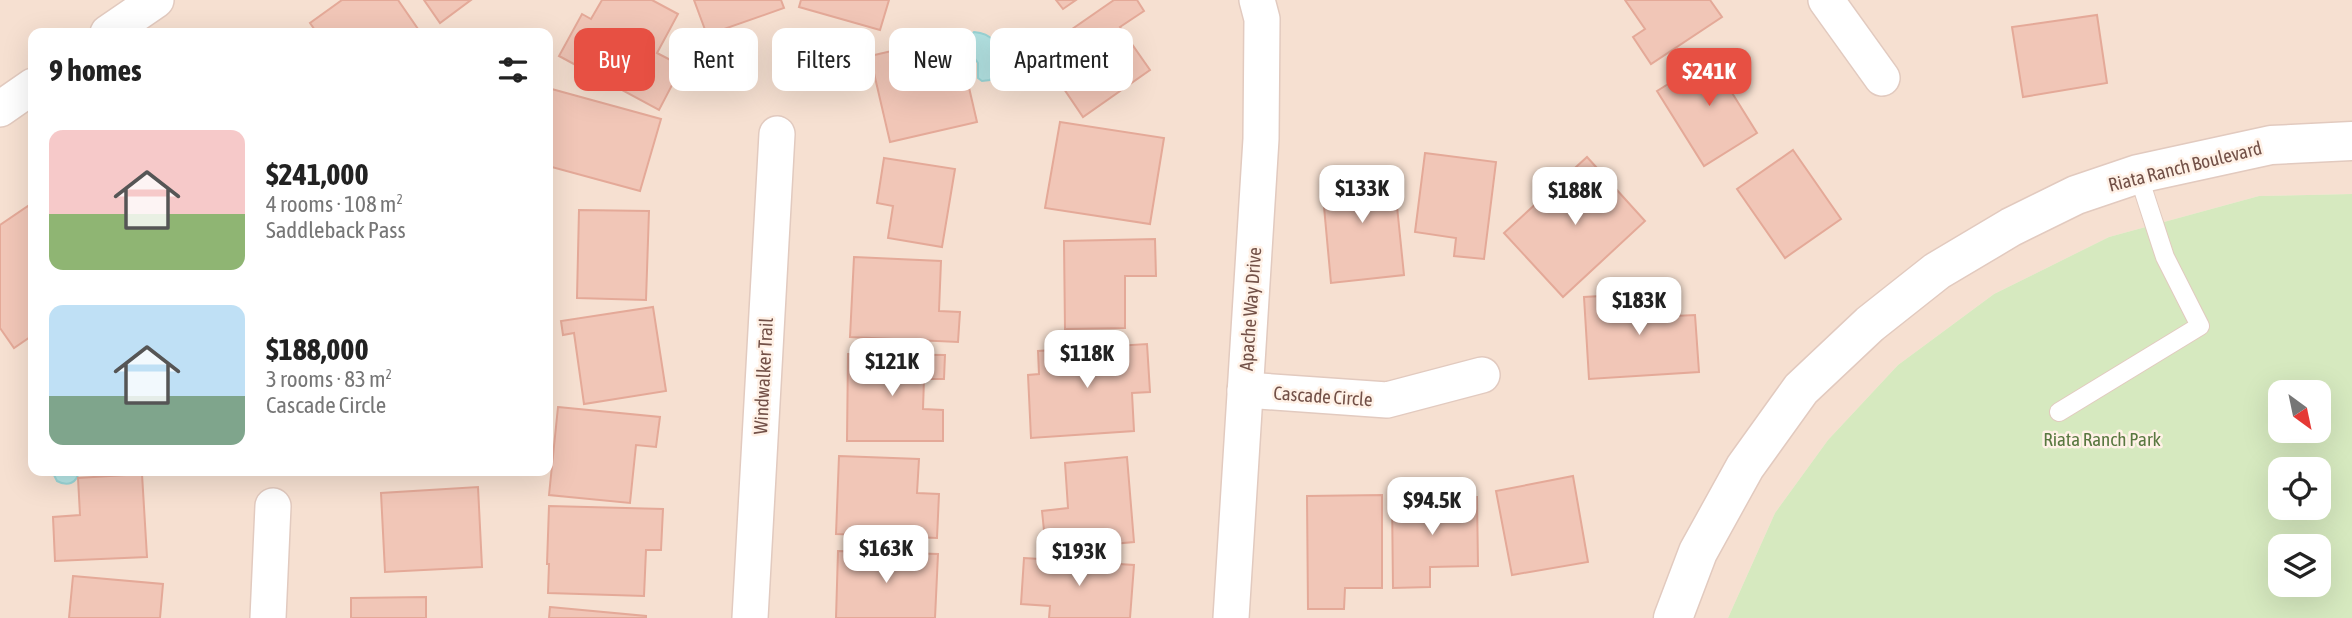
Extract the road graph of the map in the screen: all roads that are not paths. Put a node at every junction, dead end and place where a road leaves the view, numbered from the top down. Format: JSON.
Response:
{"nodes":[{"id":1,"x":156,"y":0,"type":"edge"},
{"id":2,"x":1257,"y":0,"type":"edge"},
{"id":3,"x":1826,"y":0,"type":"edge"},
{"id":4,"x":115,"y":28,"type":"edge"},
{"id":5,"x":1882,"y":78,"type":"dead end"},
{"id":6,"x":28,"y":89,"type":"edge"},
{"id":7,"x":0,"y":109,"type":"edge"},
{"id":8,"x":776,"y":134,"type":"dead end"},
{"id":9,"x":2352,"y":141,"type":"edge"},
{"id":10,"x":2138,"y":174,"type":"junction"},
{"id":11,"x":1482,"y":375,"type":"dead end"},
{"id":12,"x":1245,"y":390,"type":"junction"},
{"id":13,"x":2059,"y":412,"type":"dead end"},
{"id":14,"x":274,"y":506,"type":"dead end"},
{"id":15,"x":268,"y":618,"type":"edge"},
{"id":16,"x":750,"y":618,"type":"edge"},
{"id":17,"x":1231,"y":618,"type":"edge"},
{"id":18,"x":1672,"y":618,"type":"edge"}],
"edges":[{"from":1,"to":4,"type":"street"},
{"from":2,"to":12,"type":"street","name":"Apache Way Drive"},
{"from":3,"to":5,"type":"street"},
{"from":6,"to":7,"type":"street"},
{"from":8,"to":16,"type":"street","name":"Windwalker Trail"},
{"from":9,"to":10,"type":"street","name":"Riata Ranch Boulevard"},
{"from":10,"to":13,"type":"lane"},
{"from":10,"to":18,"type":"street","name":"Riata Ranch Boulevard"},
{"from":11,"to":12,"type":"street","name":"Cascade Circle"},
{"from":12,"to":17,"type":"street","name":"Apache Way Drive"},
{"from":14,"to":15,"type":"street"}]}
